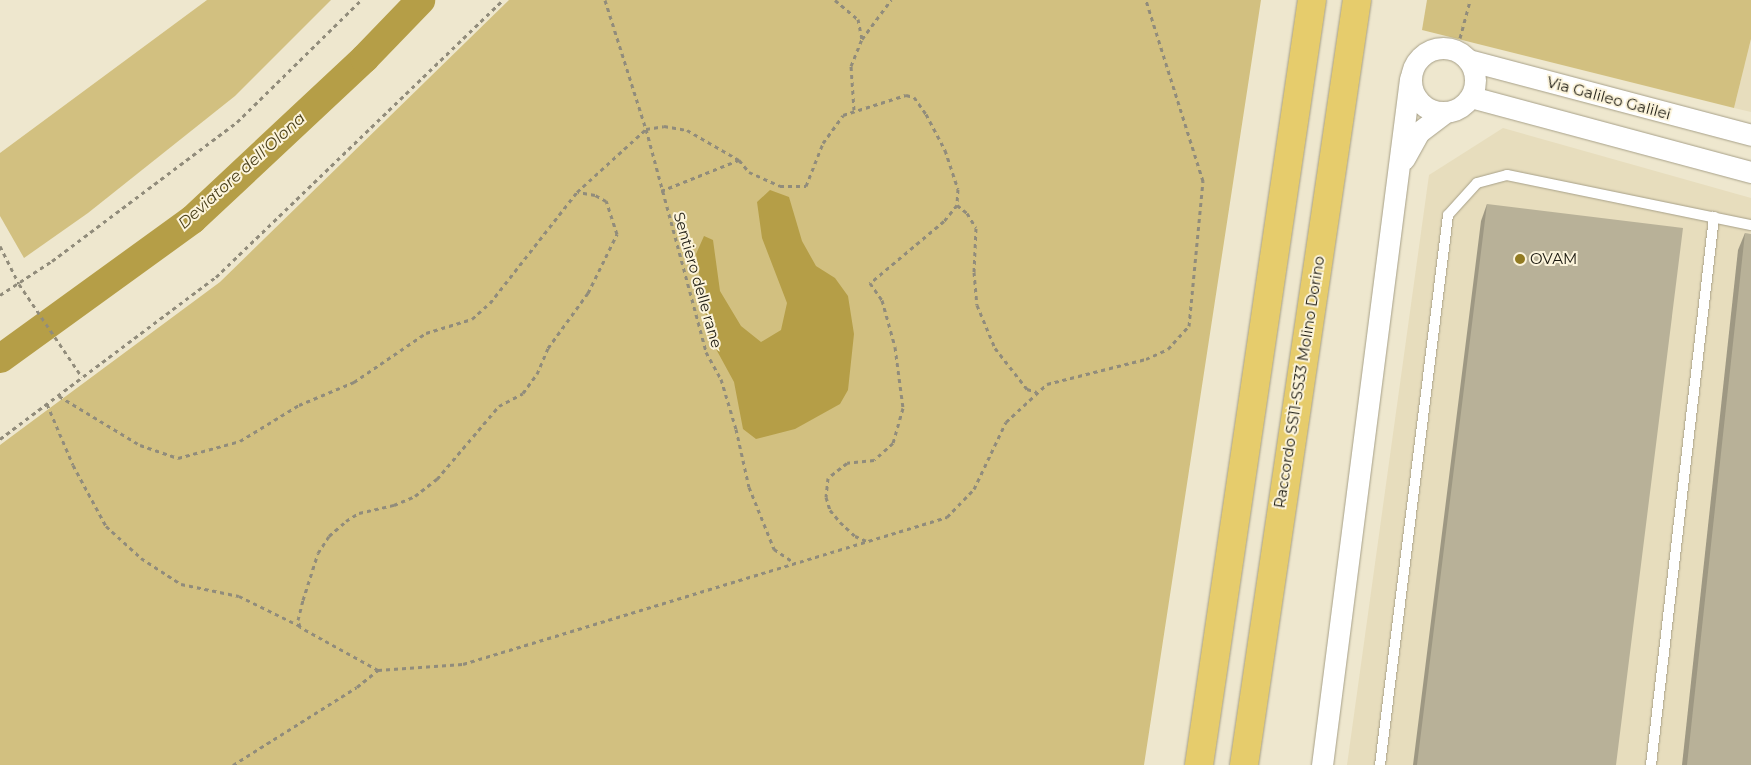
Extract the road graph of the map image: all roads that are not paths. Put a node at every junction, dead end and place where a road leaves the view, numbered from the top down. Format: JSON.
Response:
{"nodes":[{"id":1,"x":1312,"y":0,"type":"edge"},
{"id":2,"x":1357,"y":0,"type":"edge"},
{"id":3,"x":1462,"y":56,"type":"junction"},
{"id":4,"x":1410,"y":78,"type":"junction"},
{"id":5,"x":1471,"y":97,"type":"junction"},
{"id":6,"x":1444,"y":113,"type":"junction"},
{"id":7,"x":1751,"y":135,"type":"edge"},
{"id":8,"x":1398,"y":171,"type":"junction"},
{"id":9,"x":1751,"y":172,"type":"edge"},
{"id":10,"x":1714,"y":217,"type":"junction"},
{"id":11,"x":1751,"y":225,"type":"edge"},
{"id":12,"x":1199,"y":765,"type":"edge"},
{"id":13,"x":1244,"y":765,"type":"edge"},
{"id":14,"x":1322,"y":765,"type":"edge"},
{"id":15,"x":1380,"y":765,"type":"edge"},
{"id":16,"x":1651,"y":765,"type":"edge"}],
"edges":[{"from":1,"to":12,"type":"highway"},
{"from":2,"to":13,"type":"highway","name":"Raccordo SS11-SS33 Molino Dorino"},
{"from":3,"to":4,"type":"street"},
{"from":3,"to":5,"type":"street"},
{"from":3,"to":7,"type":"street","name":"Via Galileo Galilei"},
{"from":4,"to":6,"type":"street"},
{"from":4,"to":8,"type":"street"},
{"from":5,"to":6,"type":"street"},
{"from":5,"to":9,"type":"street"},
{"from":6,"to":8,"type":"street"},
{"from":8,"to":14,"type":"street"},
{"from":10,"to":11,"type":"lane"},
{"from":10,"to":15,"type":"lane"},
{"from":10,"to":16,"type":"lane"}]}
